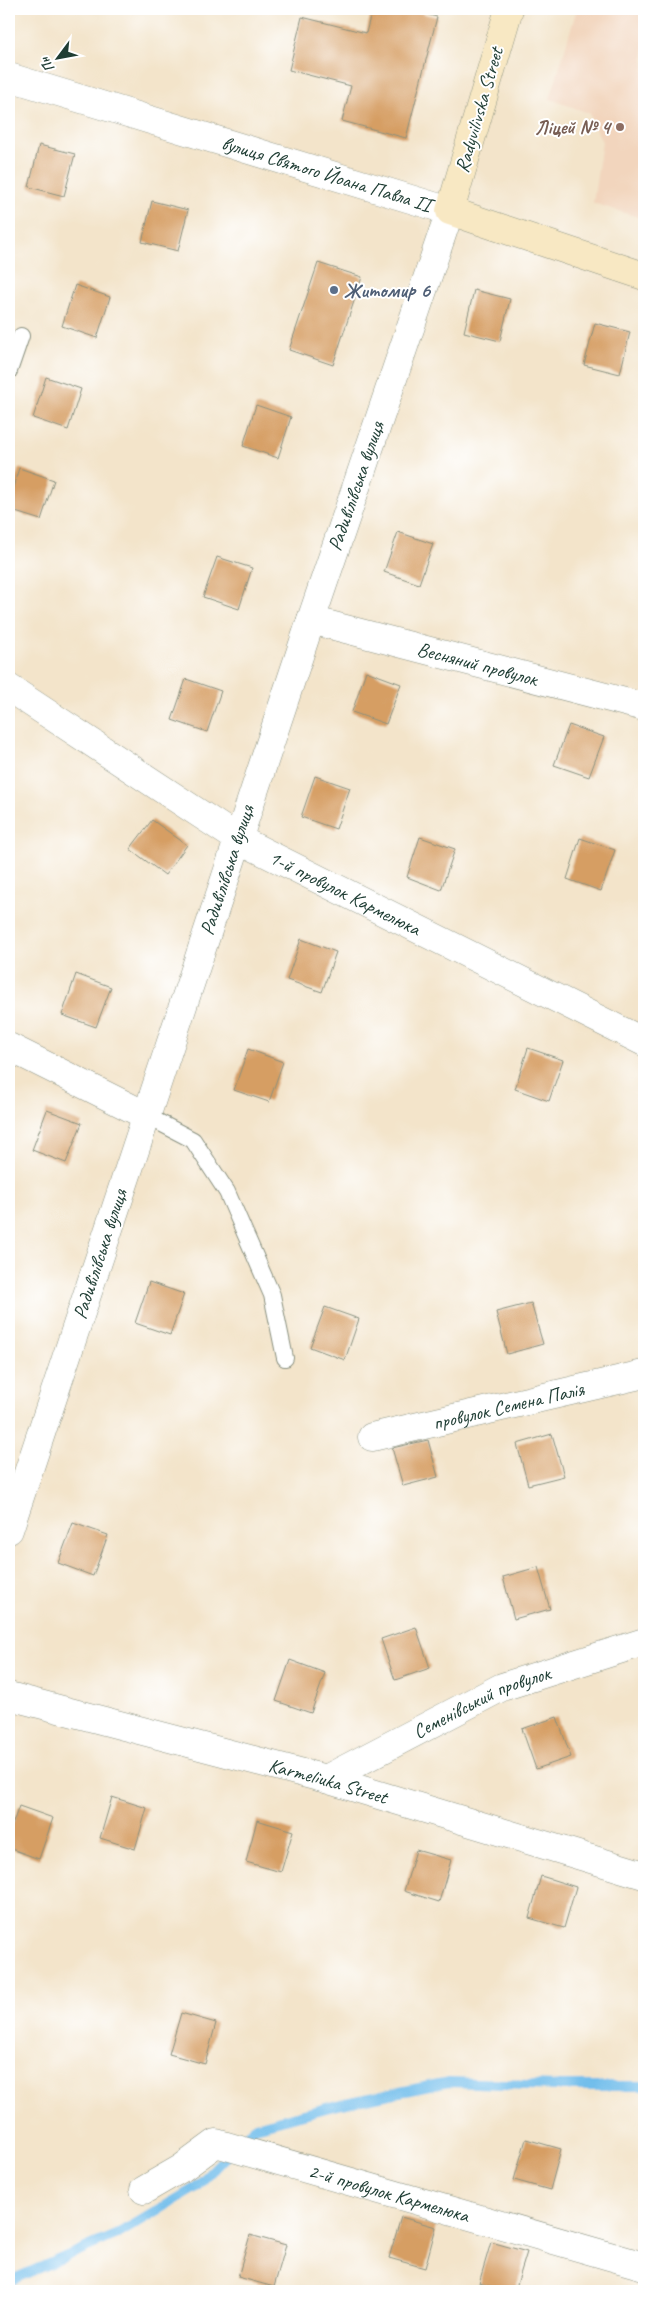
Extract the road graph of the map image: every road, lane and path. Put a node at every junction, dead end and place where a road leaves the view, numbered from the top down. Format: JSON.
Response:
{"nodes":[{"id":1,"x":509,"y":9,"type":"edge"},
{"id":2,"x":9,"y":77,"type":"edge"},
{"id":3,"x":450,"y":211,"type":"junction"},
{"id":4,"x":644,"y":276,"type":"edge"},
{"id":5,"x":21,"y":336,"type":"dead end"},
{"id":6,"x":9,"y":372,"type":"edge"},
{"id":7,"x":311,"y":620,"type":"junction"},
{"id":8,"x":9,"y":688,"type":"edge"},
{"id":9,"x":644,"y":707,"type":"edge"},
{"id":10,"x":238,"y":839,"type":"junction"},
{"id":11,"x":644,"y":1042,"type":"edge"},
{"id":12,"x":9,"y":1047,"type":"edge"},
{"id":13,"x":145,"y":1115,"type":"junction"},
{"id":14,"x":285,"y":1358,"type":"dead end"},
{"id":15,"x":644,"y":1374,"type":"edge"},
{"id":16,"x":372,"y":1437,"type":"dead end"},
{"id":17,"x":9,"y":1530,"type":"edge"},
{"id":18,"x":644,"y":1642,"type":"edge"},
{"id":19,"x":9,"y":1696,"type":"edge"},
{"id":20,"x":326,"y":1779,"type":"junction"},
{"id":21,"x":644,"y":1875,"type":"edge"},
{"id":22,"x":144,"y":2190,"type":"dead end"},
{"id":23,"x":644,"y":2266,"type":"edge"}],
"edges":[{"from":1,"to":3,"type":"street","name":"Radyvilivska Street"},
{"from":2,"to":3,"type":"street","name":"вулиця Святого Йоана Павла II"},
{"from":3,"to":4,"type":"street","name":"вулиця Святого Йоана Павла II"},
{"from":3,"to":7,"type":"street","name":"Радивілівська вулиця"},
{"from":5,"to":6,"type":"lane"},
{"from":7,"to":9,"type":"street","name":"Весняний провулок"},
{"from":7,"to":10,"type":"street","name":"Радивілівська вулиця"},
{"from":8,"to":10,"type":"street","name":"1-й провулок Кармелюка"},
{"from":10,"to":11,"type":"street","name":"1-й провулок Кармелюка"},
{"from":10,"to":13,"type":"street","name":"Радивілівська вулиця"},
{"from":12,"to":13,"type":"street"},
{"from":13,"to":14,"type":"lane"},
{"from":13,"to":17,"type":"street","name":"Радивілівська вулиця"},
{"from":15,"to":16,"type":"street","name":"провулок Семена Палія"},
{"from":18,"to":20,"type":"street","name":"Семенівський провулок"},
{"from":19,"to":20,"type":"street","name":"Karmeliuka Street"},
{"from":20,"to":21,"type":"street","name":"Karmeliuka Street"},
{"from":22,"to":23,"type":"street","name":"2-й провулок Кармелюка"}]}
